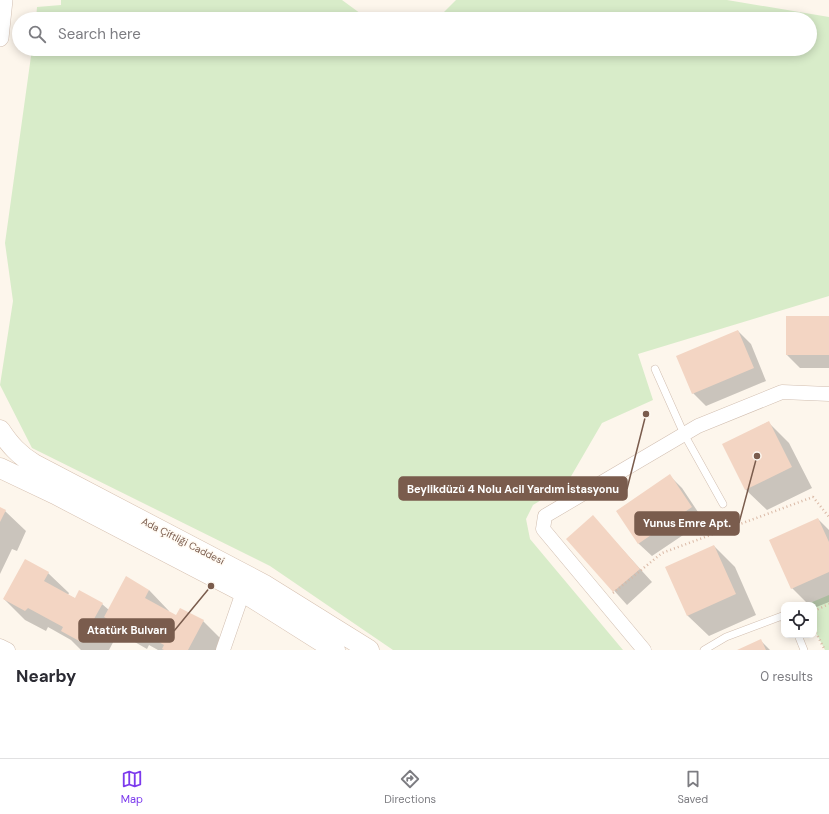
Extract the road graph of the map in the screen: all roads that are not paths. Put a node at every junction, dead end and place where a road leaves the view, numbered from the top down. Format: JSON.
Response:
{"nodes":[{"id":1,"x":4,"y":0,"type":"edge"},
{"id":2,"x":0,"y":38,"type":"edge"},
{"id":3,"x":655,"y":369,"type":"dead end"},
{"id":4,"x":829,"y":394,"type":"edge"},
{"id":5,"x":0,"y":430,"type":"edge"},
{"id":6,"x":684,"y":434,"type":"junction"},
{"id":7,"x":0,"y":468,"type":"edge"},
{"id":8,"x":724,"y":504,"type":"dead end"},
{"id":9,"x":243,"y":592,"type":"junction"},
{"id":10,"x":781,"y":616,"type":"edge"},
{"id":11,"x":799,"y":638,"type":"edge"},
{"id":12,"x":0,"y":646,"type":"edge"},
{"id":13,"x":8,"y":650,"type":"edge"},
{"id":14,"x":223,"y":650,"type":"edge"},
{"id":15,"x":335,"y":650,"type":"edge"},
{"id":16,"x":369,"y":650,"type":"edge"},
{"id":17,"x":644,"y":650,"type":"edge"},
{"id":18,"x":704,"y":650,"type":"edge"},
{"id":19,"x":804,"y":650,"type":"edge"}],
"edges":[{"from":1,"to":2,"type":"street"},
{"from":3,"to":6,"type":"lane"},
{"from":4,"to":6,"type":"street"},
{"from":5,"to":16,"type":"main road","name":"Ada Çiftliği Caddesi"},
{"from":6,"to":8,"type":"lane"},
{"from":6,"to":17,"type":"street"},
{"from":7,"to":9,"type":"main road","name":"Ada Çiftliği Caddesi"},
{"from":9,"to":14,"type":"street"},
{"from":9,"to":15,"type":"main road","name":"Ada Çiftliği Caddesi"},
{"from":10,"to":18,"type":"lane"},
{"from":11,"to":19,"type":"lane"},
{"from":12,"to":13,"type":"street"}]}
